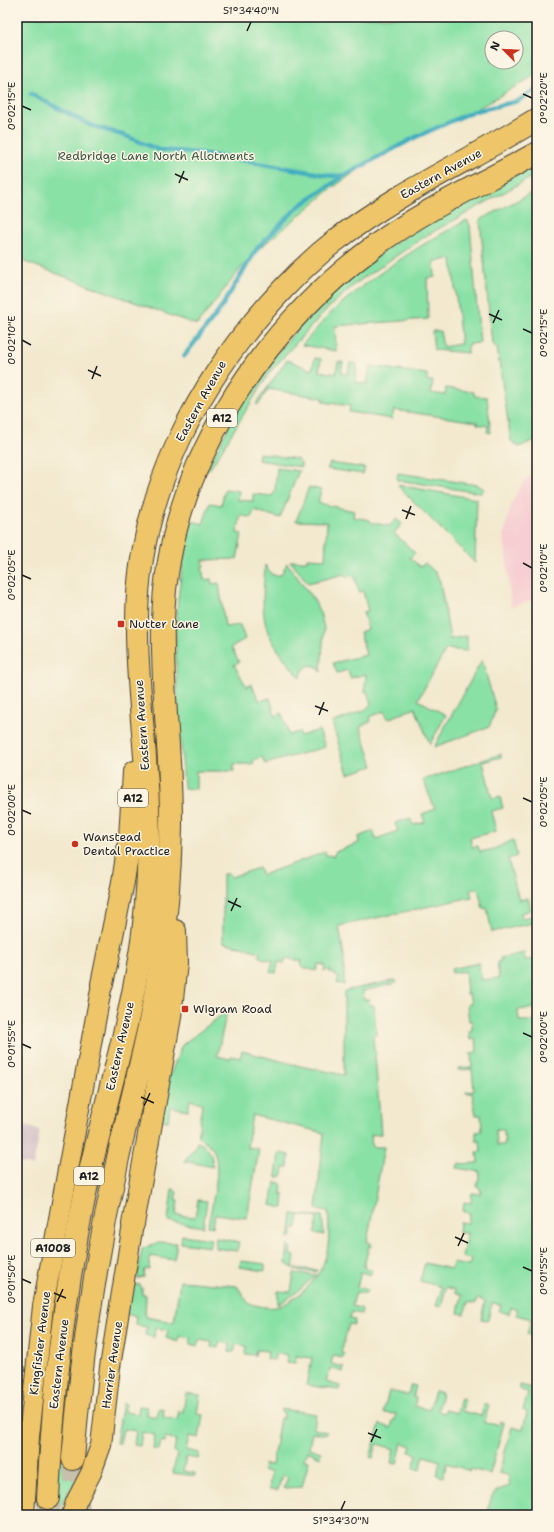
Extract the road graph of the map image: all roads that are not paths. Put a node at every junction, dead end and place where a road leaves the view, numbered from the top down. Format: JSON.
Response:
{"nodes":[{"id":1,"x":537,"y":119,"type":"edge"},
{"id":2,"x":537,"y":153,"type":"edge"},
{"id":3,"x":138,"y":675,"type":"junction"},
{"id":4,"x":171,"y":826,"type":"junction"},
{"id":5,"x":102,"y":984,"type":"joint"},
{"id":6,"x":133,"y":1224,"type":"joint"},
{"id":7,"x":73,"y":1459,"type":"tunnel mouth"},
{"id":8,"x":48,"y":1498,"type":"tunnel mouth"},
{"id":9,"x":72,"y":1511,"type":"edge"},
{"id":10,"x":24,"y":1515,"type":"edge"}],
"edges":[{"from":1,"to":3,"type":"highway","name":"Eastern Avenue","number":"A12"},
{"from":2,"to":4,"type":"highway","name":"Eastern Avenue","number":"A12"},
{"from":3,"to":5,"type":"highway","number":"A12"},
{"from":3,"to":8,"type":"highway","name":"Eastern Avenue","number":"A12"},
{"from":4,"to":6,"type":"highway","number":"A12"},
{"from":4,"to":7,"type":"highway","name":"Eastern Avenue","number":"A12"},
{"from":5,"to":10,"type":"main road","name":"Kingfisher Avenue","number":"A1008"},
{"from":6,"to":9,"type":"main road","name":"Harrier Avenue"}]}
